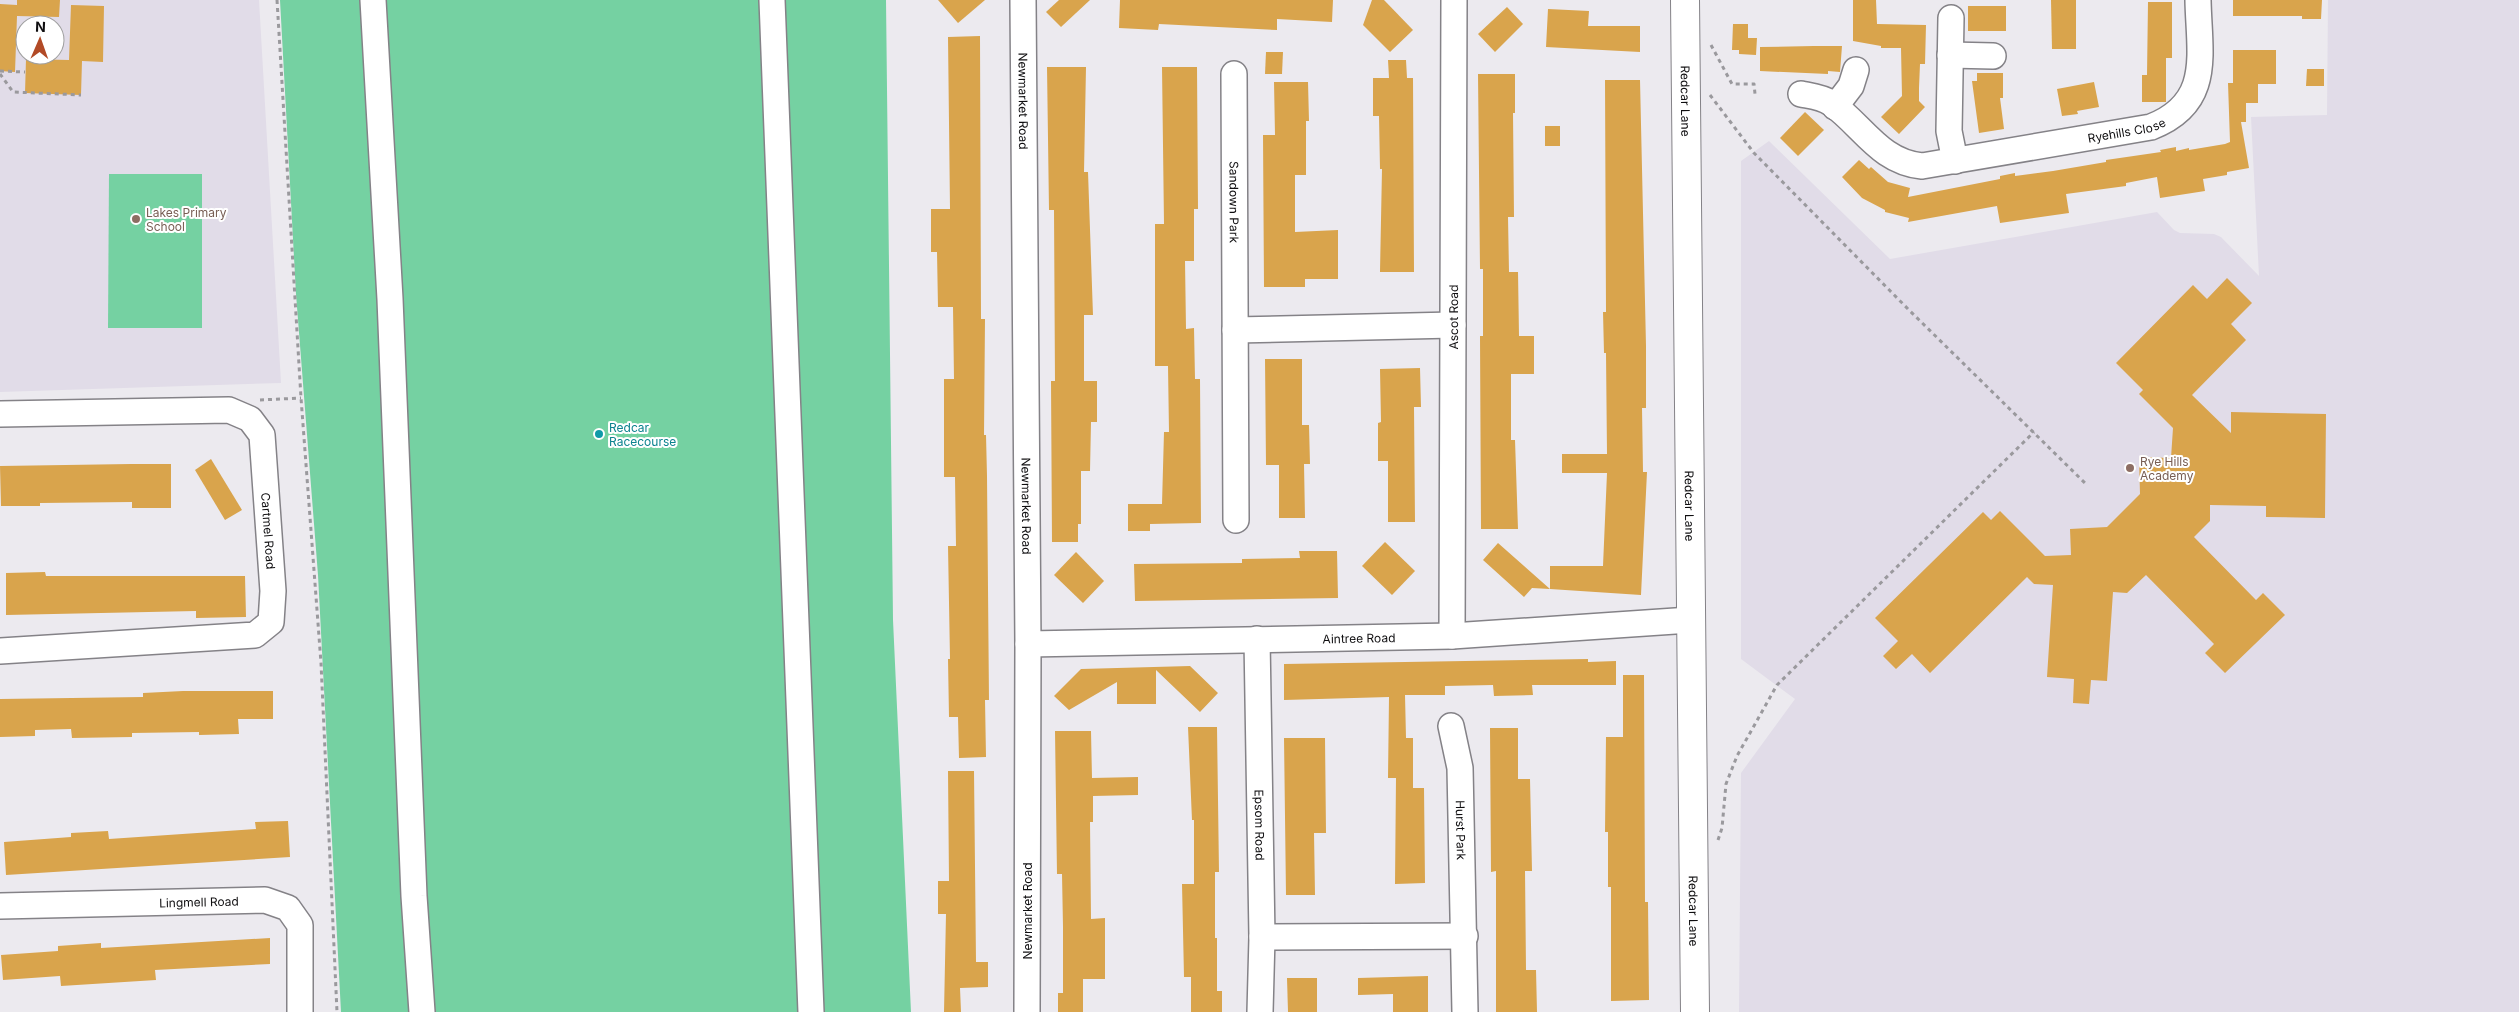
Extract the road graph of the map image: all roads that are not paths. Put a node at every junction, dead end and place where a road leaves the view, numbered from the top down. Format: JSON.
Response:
{"nodes":[{"id":1,"x":373,"y":0,"type":"edge"},
{"id":2,"x":772,"y":0,"type":"edge"},
{"id":3,"x":1023,"y":0,"type":"edge"},
{"id":4,"x":1454,"y":0,"type":"edge"},
{"id":5,"x":1685,"y":0,"type":"edge"},
{"id":6,"x":2198,"y":0,"type":"edge"},
{"id":7,"x":1951,"y":18,"type":"dead end"},
{"id":8,"x":1950,"y":55,"type":"junction"},
{"id":9,"x":1993,"y":56,"type":"dead end"},
{"id":10,"x":1856,"y":70,"type":"dead end"},
{"id":11,"x":1234,"y":74,"type":"dead end"},
{"id":12,"x":1801,"y":94,"type":"dead end"},
{"id":13,"x":1835,"y":107,"type":"junction"},
{"id":14,"x":1955,"y":161,"type":"junction"},
{"id":15,"x":1453,"y":324,"type":"junction"},
{"id":16,"x":1235,"y":330,"type":"junction"},
{"id":17,"x":0,"y":414,"type":"edge"},
{"id":18,"x":1236,"y":520,"type":"dead end"},
{"id":19,"x":1690,"y":620,"type":"junction"},
{"id":20,"x":1452,"y":636,"type":"junction"},
{"id":21,"x":1257,"y":639,"type":"junction"},
{"id":22,"x":1028,"y":644,"type":"junction"},
{"id":23,"x":0,"y":651,"type":"edge"},
{"id":24,"x":1451,"y":726,"type":"dead end"},
{"id":25,"x":0,"y":906,"type":"edge"},
{"id":26,"x":1465,"y":936,"type":"junction"},
{"id":27,"x":1262,"y":937,"type":"junction"},
{"id":28,"x":300,"y":1012,"type":"edge"},
{"id":29,"x":422,"y":1012,"type":"edge"},
{"id":30,"x":811,"y":1012,"type":"edge"},
{"id":31,"x":1026,"y":1012,"type":"edge"},
{"id":32,"x":1260,"y":1012,"type":"edge"},
{"id":33,"x":1466,"y":1012,"type":"edge"},
{"id":34,"x":1695,"y":1012,"type":"edge"}],
"edges":[{"from":1,"to":29,"type":"street"},
{"from":2,"to":30,"type":"street"},
{"from":3,"to":22,"type":"street","name":"Newmarket Road"},
{"from":4,"to":15,"type":"street","name":"Ascot Road"},
{"from":5,"to":19,"type":"main road","name":"Redcar Lane"},
{"from":6,"to":14,"type":"street","name":"Ryehills Close"},
{"from":7,"to":8,"type":"street"},
{"from":8,"to":9,"type":"street"},
{"from":8,"to":14,"type":"street"},
{"from":10,"to":13,"type":"street"},
{"from":11,"to":16,"type":"street","name":"Sandown Park"},
{"from":12,"to":13,"type":"street","name":"Ryehills Close"},
{"from":13,"to":14,"type":"street","name":"Ryehills Close"},
{"from":15,"to":16,"type":"street"},
{"from":15,"to":20,"type":"street","name":"Ascot Road"},
{"from":16,"to":18,"type":"street","name":"Sandown Park"},
{"from":17,"to":23,"type":"street","name":"Cartmel Road"},
{"from":19,"to":20,"type":"street","name":"Aintree Road"},
{"from":19,"to":34,"type":"main road","name":"Redcar Lane"},
{"from":20,"to":21,"type":"street","name":"Aintree Road"},
{"from":21,"to":22,"type":"street","name":"Aintree Road"},
{"from":21,"to":27,"type":"street","name":"Epsom Road"},
{"from":22,"to":31,"type":"street","name":"Newmarket Road"},
{"from":24,"to":26,"type":"street","name":"Hurst Park"},
{"from":25,"to":28,"type":"street","name":"Lingmell Road"},
{"from":26,"to":27,"type":"street"},
{"from":26,"to":33,"type":"street","name":"Hurst Park"},
{"from":27,"to":32,"type":"street","name":"Epsom Road"}]}
